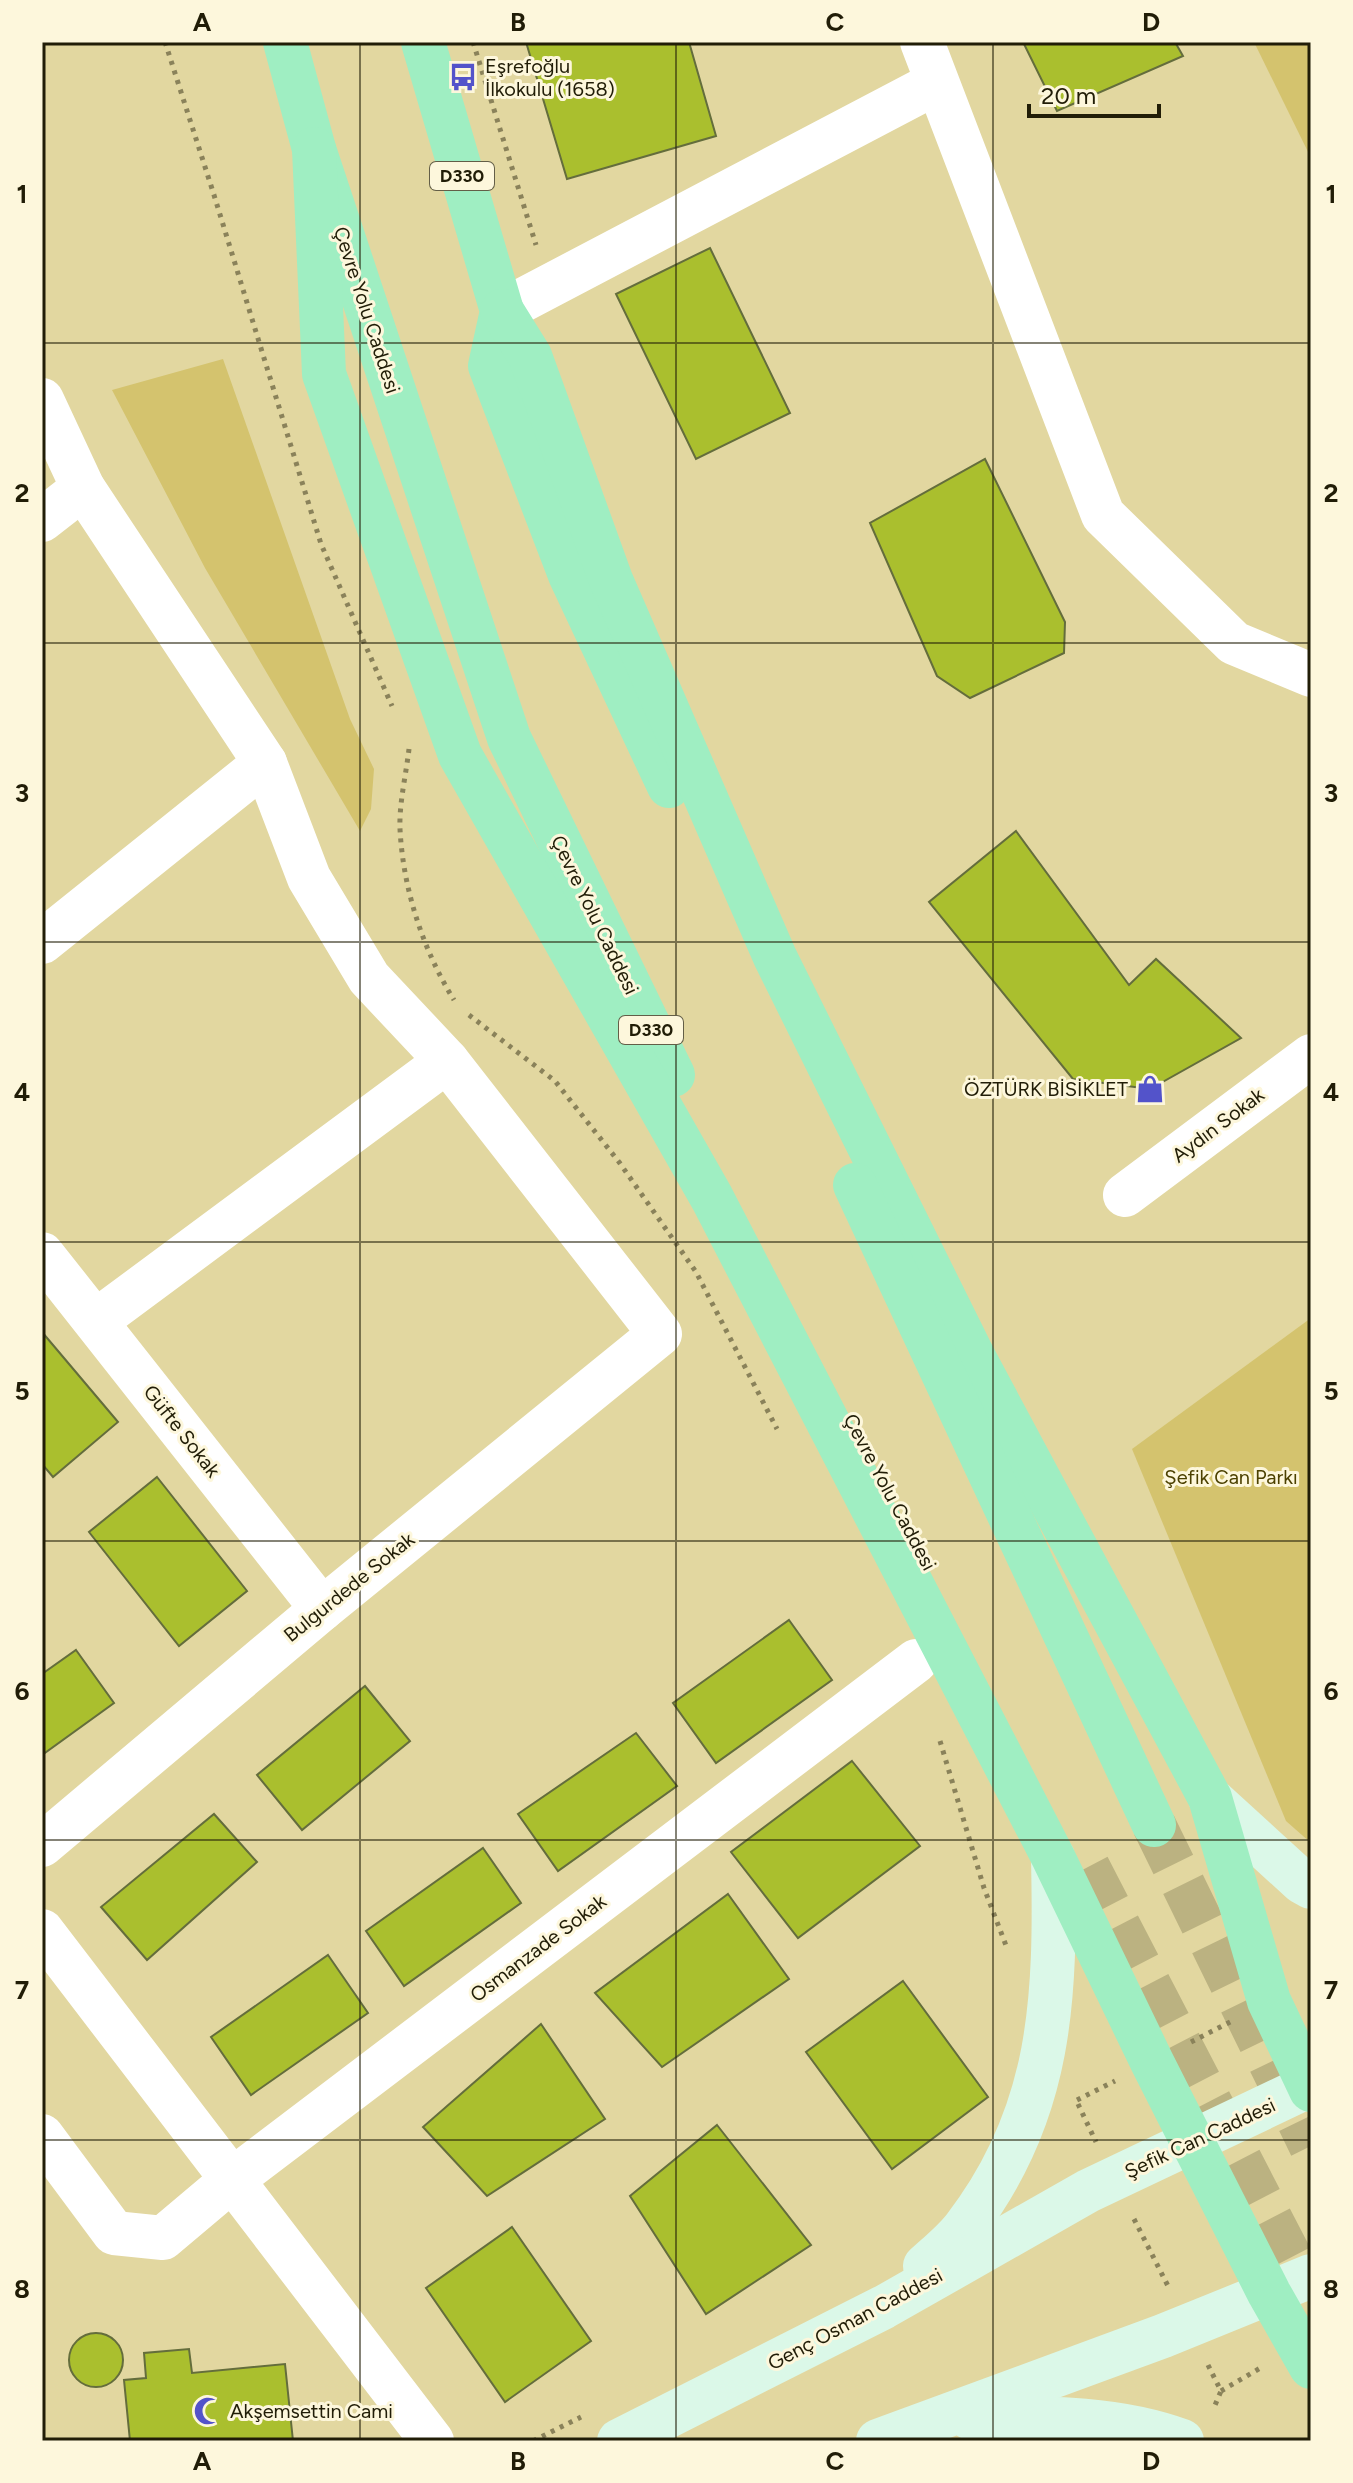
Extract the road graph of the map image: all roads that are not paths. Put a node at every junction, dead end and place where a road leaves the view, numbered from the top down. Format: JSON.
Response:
{"nodes":[{"id":1,"x":285,"y":42,"type":"edge"},
{"id":2,"x":423,"y":42,"type":"edge"},
{"id":3,"x":922,"y":42,"type":"edge"},
{"id":4,"x":936,"y":83,"type":"junction"},
{"id":5,"x":314,"y":149,"type":"junction"},
{"id":6,"x":502,"y":311,"type":"junction"},
{"id":7,"x":42,"y":400,"type":"edge"},
{"id":8,"x":83,"y":488,"type":"junction"},
{"id":9,"x":42,"y":520,"type":"edge"},
{"id":10,"x":1311,"y":675,"type":"edge"},
{"id":11,"x":265,"y":763,"type":"junction"},
{"id":12,"x":42,"y":942,"type":"edge"},
{"id":13,"x":1311,"y":1056,"type":"edge"},
{"id":14,"x":447,"y":1061,"type":"junction"},
{"id":15,"x":1125,"y":1195,"type":"dead end"},
{"id":16,"x":42,"y":1254,"type":"edge"},
{"id":17,"x":96,"y":1321,"type":"junction"},
{"id":18,"x":322,"y":1609,"type":"junction"},
{"id":19,"x":916,"y":1661,"type":"dead end"},
{"id":20,"x":1210,"y":1798,"type":"junction"},
{"id":21,"x":1154,"y":1825,"type":"tunnel mouth"},
{"id":22,"x":42,"y":1845,"type":"edge"},
{"id":23,"x":1071,"y":1862,"type":"junction"},
{"id":24,"x":1311,"y":1887,"type":"edge"},
{"id":25,"x":42,"y":1931,"type":"edge"},
{"id":26,"x":1310,"y":2087,"type":"edge"},
{"id":27,"x":42,"y":2136,"type":"edge"},
{"id":28,"x":1191,"y":2141,"type":"junction"},
{"id":29,"x":233,"y":2179,"type":"junction"},
{"id":30,"x":1101,"y":2185,"type":"joint"},
{"id":31,"x":1311,"y":2276,"type":"edge"},
{"id":32,"x":1269,"y":2293,"type":"junction"},
{"id":33,"x":884,"y":2307,"type":"junction"},
{"id":34,"x":1311,"y":2367,"type":"edge"},
{"id":35,"x":935,"y":2419,"type":"junction"},
{"id":36,"x":604,"y":2427,"type":"edge"},
{"id":37,"x":1196,"y":2428,"type":"edge"},
{"id":38,"x":432,"y":2441,"type":"edge"},
{"id":39,"x":878,"y":2441,"type":"edge"}],
"edges":[{"from":1,"to":5,"type":"highway","name":"Çevre Yolu Caddesi","number":"D330"},
{"from":2,"to":6,"type":"highway","number":"D330"},
{"from":3,"to":4,"type":"street"},
{"from":4,"to":6,"type":"street"},
{"from":4,"to":10,"type":"street"},
{"from":5,"to":23,"type":"highway","name":"Çevre Yolu Caddesi","number":"D330"},
{"from":5,"to":23,"type":"highway"},
{"from":6,"to":20,"type":"highway"},
{"from":6,"to":21,"type":"highway"},
{"from":7,"to":8,"type":"street"},
{"from":8,"to":9,"type":"street"},
{"from":8,"to":11,"type":"street"},
{"from":11,"to":12,"type":"street"},
{"from":11,"to":14,"type":"street"},
{"from":13,"to":15,"type":"street","name":"Aydın Sokak"},
{"from":14,"to":17,"type":"street"},
{"from":14,"to":18,"type":"street","name":"Bulgurdede Sokak"},
{"from":16,"to":17,"type":"street","name":"Güfte Sokak"},
{"from":17,"to":18,"type":"street","name":"Güfte Sokak"},
{"from":18,"to":22,"type":"street","name":"Bulgurdede Sokak"},
{"from":19,"to":29,"type":"street","name":"Osmanzade Sokak"},
{"from":20,"to":24,"type":"main road"},
{"from":20,"to":26,"type":"highway"},
{"from":23,"to":28,"type":"highway"},
{"from":23,"to":33,"type":"main road"},
{"from":25,"to":29,"type":"street"},
{"from":26,"to":28,"type":"main road","name":"Şefik Can Caddesi"},
{"from":27,"to":29,"type":"street","name":"Osmanzade Sokak"},
{"from":28,"to":30,"type":"main road","name":"Şefik Can Caddesi"},
{"from":28,"to":32,"type":"highway"},
{"from":29,"to":38,"type":"street"},
{"from":30,"to":33,"type":"main road","name":"Genç Osman Caddesi"},
{"from":31,"to":32,"type":"main road"},
{"from":32,"to":34,"type":"highway"},
{"from":32,"to":35,"type":"main road"},
{"from":33,"to":36,"type":"main road","name":"Genç Osman Caddesi"},
{"from":35,"to":37,"type":"main road"},
{"from":35,"to":39,"type":"main road"}]}
